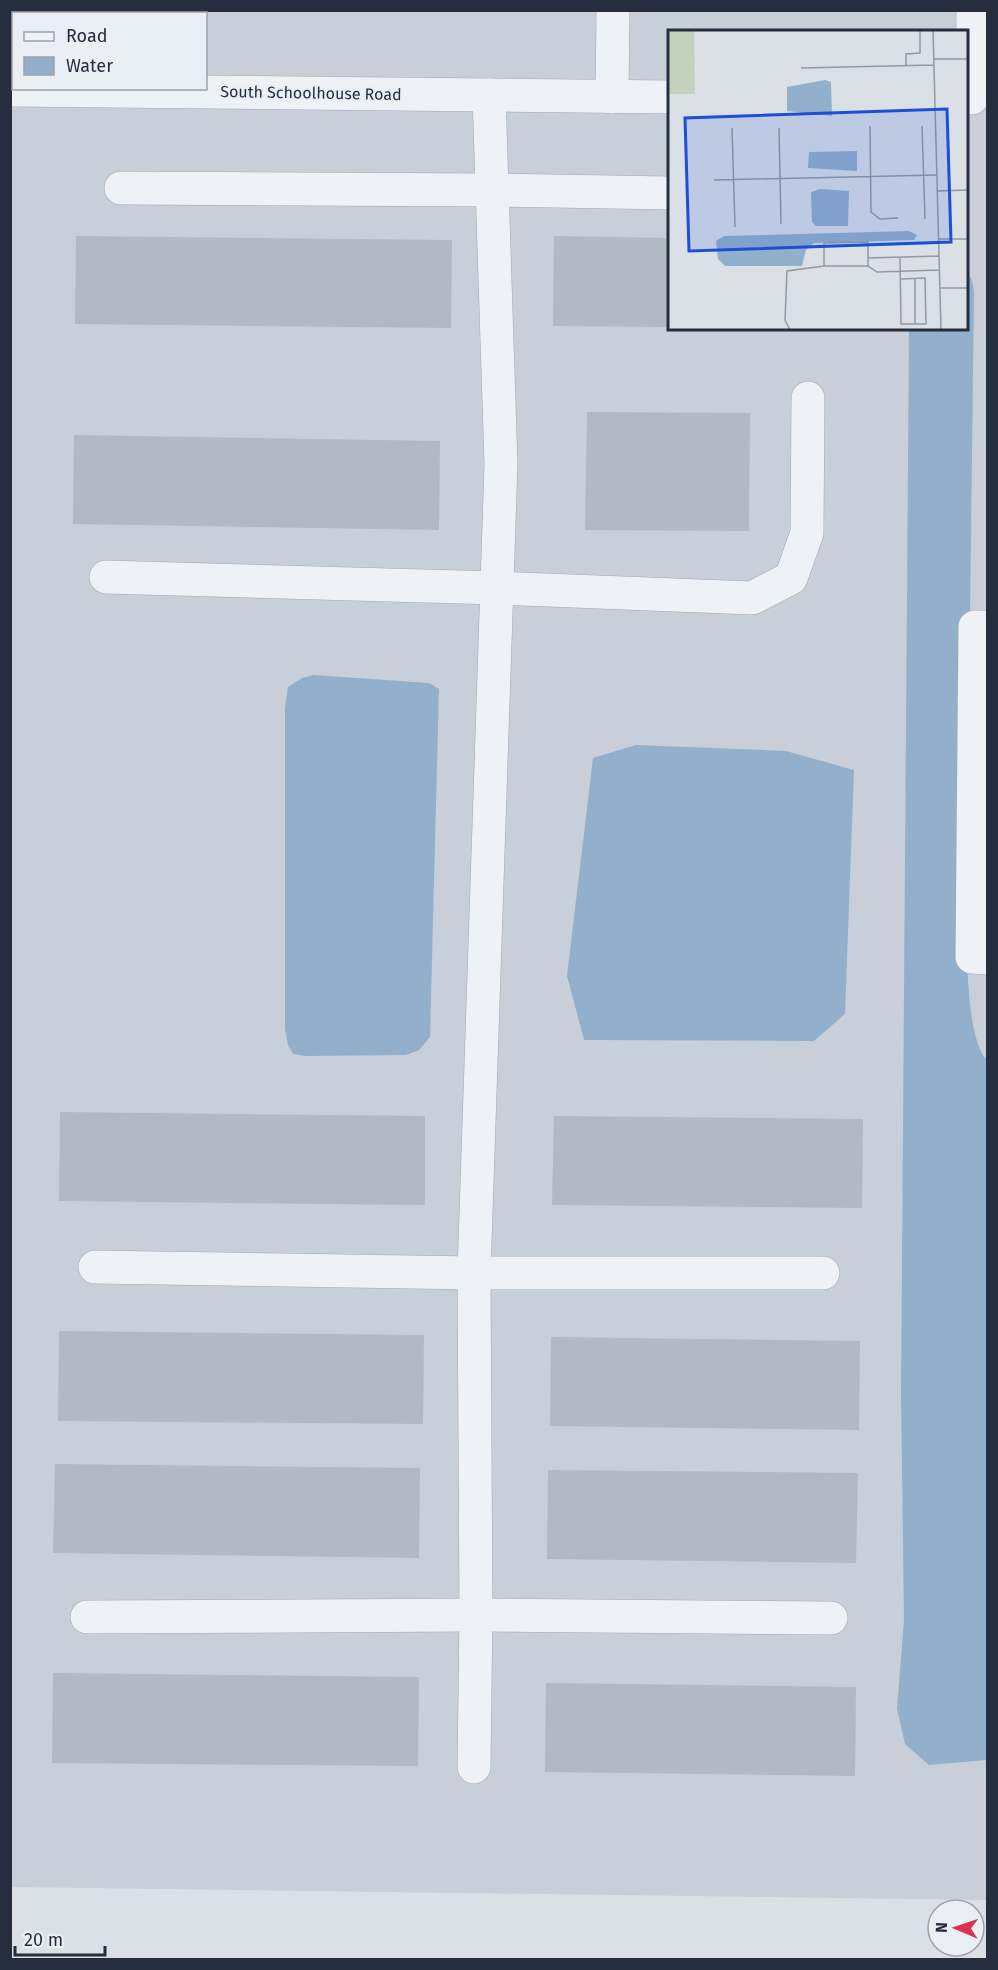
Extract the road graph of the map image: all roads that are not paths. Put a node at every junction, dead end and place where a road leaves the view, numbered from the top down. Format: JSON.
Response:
{"nodes":[{"id":1,"x":613,"y":10,"type":"edge"},
{"id":2,"x":973,"y":10,"type":"edge"},
{"id":3,"x":10,"y":90,"type":"edge"},
{"id":4,"x":489,"y":95,"type":"junction"},
{"id":5,"x":612,"y":97,"type":"junction"},
{"id":6,"x":668,"y":97,"type":"edge"},
{"id":7,"x":975,"y":98,"type":"edge"},
{"id":8,"x":121,"y":188,"type":"dead end"},
{"id":9,"x":492,"y":190,"type":"junction"},
{"id":10,"x":668,"y":193,"type":"edge"},
{"id":11,"x":808,"y":398,"type":"dead end"},
{"id":12,"x":105,"y":577,"type":"dead end"},
{"id":13,"x":497,"y":588,"type":"junction"},
{"id":14,"x":987,"y":627,"type":"edge"},
{"id":15,"x":987,"y":958,"type":"edge"},
{"id":16,"x":95,"y":1267,"type":"dead end"},
{"id":17,"x":474,"y":1273,"type":"junction"},
{"id":18,"x":823,"y":1273,"type":"dead end"},
{"id":19,"x":476,"y":1615,"type":"junction"},
{"id":20,"x":87,"y":1617,"type":"dead end"},
{"id":21,"x":831,"y":1618,"type":"dead end"},
{"id":22,"x":474,"y":1767,"type":"dead end"}],
"edges":[{"from":1,"to":5,"type":"street"},
{"from":2,"to":7,"type":"street"},
{"from":3,"to":4,"type":"street","name":"South Schoolhouse Road"},
{"from":4,"to":5,"type":"street","name":"South Schoolhouse Road"},
{"from":4,"to":9,"type":"street"},
{"from":5,"to":6,"type":"street","name":"South Schoolhouse Road"},
{"from":8,"to":9,"type":"street"},
{"from":9,"to":10,"type":"street"},
{"from":9,"to":13,"type":"street"},
{"from":11,"to":13,"type":"street"},
{"from":12,"to":13,"type":"street"},
{"from":13,"to":17,"type":"street"},
{"from":14,"to":15,"type":"street"},
{"from":16,"to":17,"type":"street"},
{"from":17,"to":18,"type":"street"},
{"from":17,"to":19,"type":"street"},
{"from":19,"to":20,"type":"street"},
{"from":19,"to":21,"type":"street"},
{"from":19,"to":22,"type":"street"}]}
